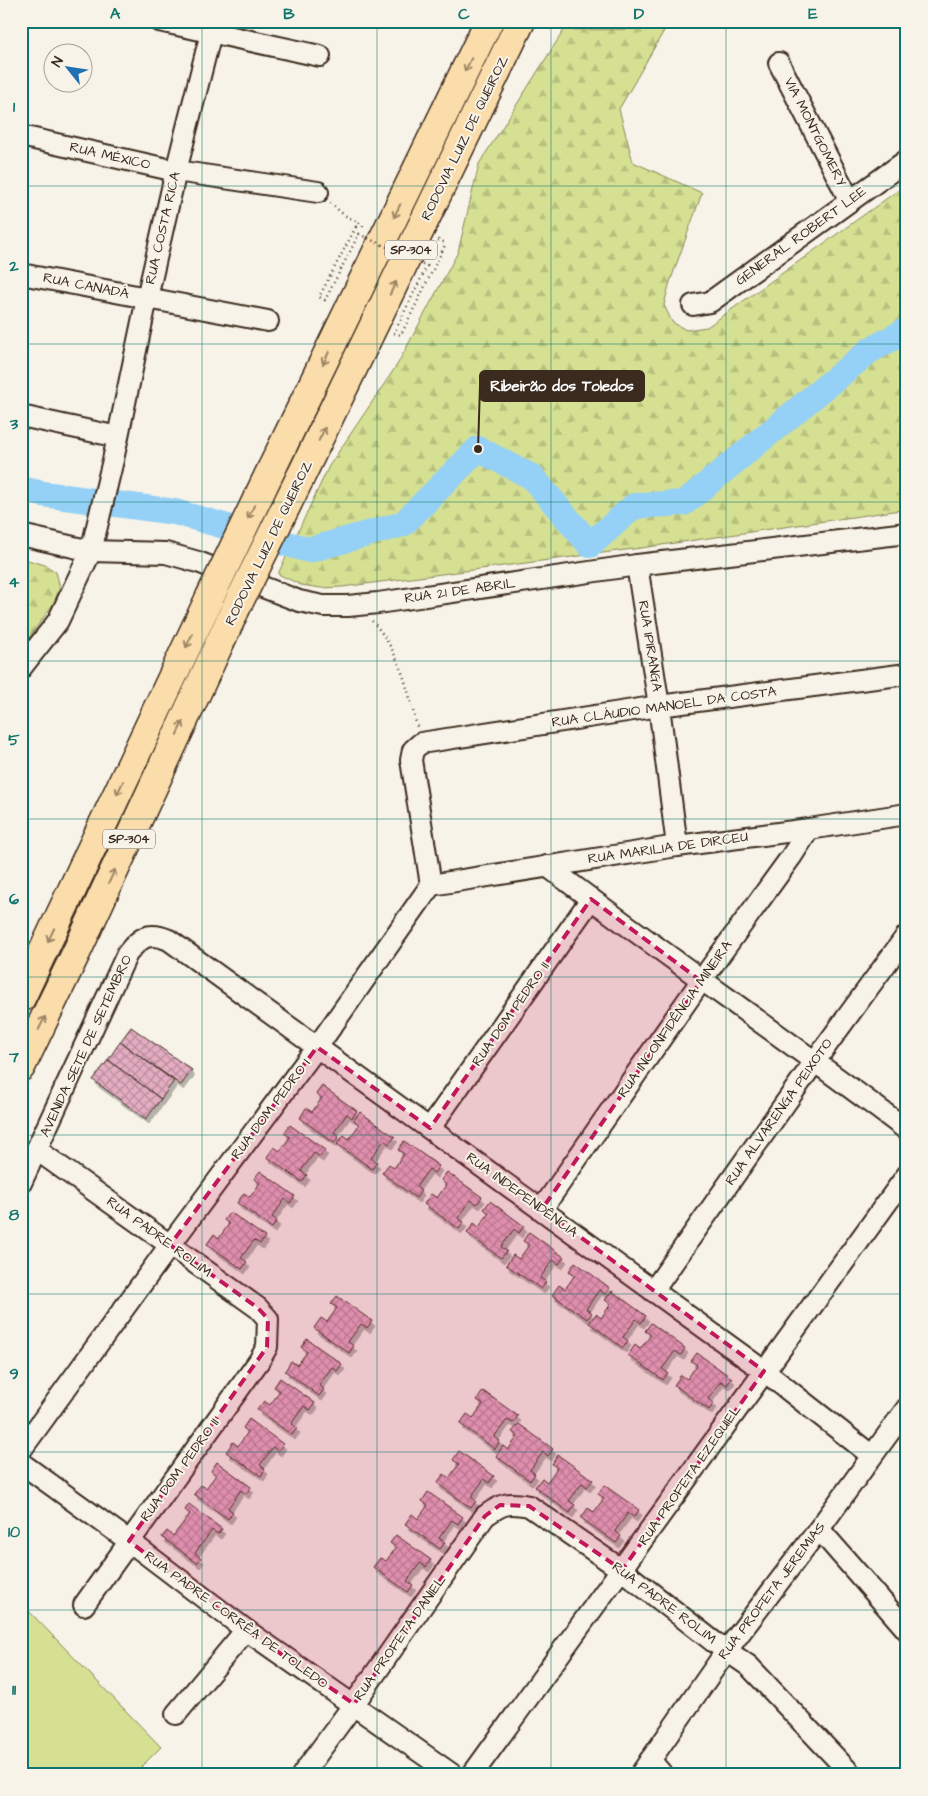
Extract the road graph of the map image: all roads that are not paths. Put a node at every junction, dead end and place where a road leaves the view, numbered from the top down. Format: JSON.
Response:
{"nodes":[{"id":1,"x":159,"y":21,"type":"edge"},
{"id":2,"x":489,"y":21,"type":"edge"},
{"id":3,"x":521,"y":21,"type":"edge"},
{"id":4,"x":213,"y":27,"type":"edge"},
{"id":5,"x":320,"y":56,"type":"dead end"},
{"id":6,"x":779,"y":63,"type":"dead end"},
{"id":7,"x":21,"y":136,"type":"edge"},
{"id":8,"x":907,"y":160,"type":"edge"},
{"id":9,"x":176,"y":171,"type":"junction"},
{"id":10,"x":318,"y":192,"type":"road end"},
{"id":11,"x":850,"y":200,"type":"junction"},
{"id":12,"x":21,"y":274,"type":"edge"},
{"id":13,"x":147,"y":298,"type":"junction"},
{"id":14,"x":693,"y":305,"type":"dead end"},
{"id":15,"x":268,"y":322,"type":"dead end"},
{"id":16,"x":21,"y":416,"type":"edge"},
{"id":17,"x":118,"y":436,"type":"junction"},
{"id":18,"x":907,"y":533,"type":"edge"},
{"id":19,"x":21,"y":535,"type":"edge"},
{"id":20,"x":91,"y":551,"type":"junction"},
{"id":21,"x":637,"y":565,"type":"junction"},
{"id":22,"x":21,"y":668,"type":"edge"},
{"id":23,"x":907,"y":674,"type":"edge"},
{"id":24,"x":659,"y":706,"type":"junction"},
{"id":25,"x":907,"y":814,"type":"edge"},
{"id":26,"x":809,"y":829,"type":"junction"},
{"id":27,"x":677,"y":846,"type":"junction"},
{"id":28,"x":546,"y":866,"type":"junction"},
{"id":29,"x":430,"y":884,"type":"junction"},
{"id":30,"x":591,"y":900,"type":"junction"},
{"id":31,"x":907,"y":935,"type":"edge"},
{"id":32,"x":169,"y":940,"type":"joint"},
{"id":33,"x":701,"y":981,"type":"junction"},
{"id":34,"x":21,"y":998,"type":"edge"},
{"id":35,"x":317,"y":1047,"type":"junction"},
{"id":36,"x":815,"y":1061,"type":"junction"},
{"id":37,"x":21,"y":1066,"type":"edge"},
{"id":38,"x":430,"y":1128,"type":"junction"},
{"id":39,"x":907,"y":1130,"type":"edge"},
{"id":40,"x":37,"y":1150,"type":"junction"},
{"id":41,"x":907,"y":1175,"type":"edge"},
{"id":42,"x":21,"y":1183,"type":"edge"},
{"id":43,"x":542,"y":1208,"type":"junction"},
{"id":44,"x":170,"y":1245,"type":"junction"},
{"id":45,"x":653,"y":1291,"type":"junction"},
{"id":46,"x":268,"y":1333,"type":"joint"},
{"id":47,"x":764,"y":1371,"type":"junction"},
{"id":48,"x":905,"y":1416,"type":"edge"},
{"id":49,"x":21,"y":1450,"type":"edge"},
{"id":50,"x":871,"y":1455,"type":"junction"},
{"id":51,"x":21,"y":1463,"type":"edge"},
{"id":52,"x":500,"y":1505,"type":"joint"},
{"id":53,"x":819,"y":1529,"type":"junction"},
{"id":54,"x":129,"y":1542,"type":"junction"},
{"id":55,"x":622,"y":1570,"type":"junction"},
{"id":56,"x":84,"y":1605,"type":"dead end"},
{"id":57,"x":246,"y":1630,"type":"junction"},
{"id":58,"x":907,"y":1630,"type":"edge"},
{"id":59,"x":727,"y":1650,"type":"junction"},
{"id":60,"x":354,"y":1704,"type":"junction"},
{"id":61,"x":176,"y":1714,"type":"dead end"},
{"id":62,"x":651,"y":1770,"type":"edge"},
{"id":63,"x":302,"y":1775,"type":"edge"},
{"id":64,"x":453,"y":1775,"type":"edge"},
{"id":65,"x":472,"y":1775,"type":"edge"},
{"id":66,"x":852,"y":1775,"type":"edge"}],
"edges":[{"from":1,"to":4,"type":"street"},
{"from":2,"to":34,"type":"highway","number":"SP-304","one_way":true,"bridge":true},
{"from":37,"to":3,"type":"highway","name":"RODOVIA LUIZ DE QUEIROZ","number":"SP-304","one_way":true,"bridge":true},
{"from":4,"to":5,"type":"street"},
{"from":4,"to":9,"type":"street","name":"RUA COSTA RICA"},
{"from":6,"to":11,"type":"street","name":"VIA MONTGOMERY"},
{"from":7,"to":9,"type":"street","name":"RUA MÉXICO"},
{"from":8,"to":11,"type":"street","name":"GENERAL ROBERT LEE"},
{"from":9,"to":10,"type":"street","name":"RUA MÉXICO"},
{"from":9,"to":13,"type":"street","name":"RUA COSTA RICA"},
{"from":11,"to":14,"type":"street","name":"GENERAL ROBERT LEE"},
{"from":12,"to":13,"type":"street","name":"RUA CANADÁ"},
{"from":13,"to":15,"type":"street","name":"RUA CANADÁ"},
{"from":13,"to":17,"type":"street","name":"RUA COSTA RICA"},
{"from":16,"to":17,"type":"street"},
{"from":17,"to":20,"type":"street","name":"RUA COSTA RICA"},
{"from":18,"to":21,"type":"street","name":"RUA 21 DE ABRIL"},
{"from":19,"to":20,"type":"street","name":"RUA 21 DE ABRIL"},
{"from":20,"to":21,"type":"street","name":"RUA 21 DE ABRIL"},
{"from":20,"to":22,"type":"street","name":"RUA COSTA RICA"},
{"from":21,"to":24,"type":"street","name":"RUA IPIRANGA"},
{"from":23,"to":24,"type":"street","name":"RUA CLÁUDIO MANOEL DA COSTA"},
{"from":24,"to":27,"type":"street","name":"RUA IPIRANGA"},
{"from":24,"to":29,"type":"street","name":"RUA CLÁUDIO MANOEL DA COSTA"},
{"from":25,"to":26,"type":"street","name":"RUA MARILIA DE DIRCEU"},
{"from":26,"to":27,"type":"street","name":"RUA MARILIA DE DIRCEU"},
{"from":26,"to":33,"type":"street","name":"RUA INCONFIDÊNCIA MINEIRA"},
{"from":27,"to":28,"type":"street","name":"RUA MARILIA DE DIRCEU"},
{"from":28,"to":29,"type":"street","name":"RUA MARILIA DE DIRCEU"},
{"from":28,"to":30,"type":"street"},
{"from":29,"to":35,"type":"street","name":"RUA DOM PEDRO I"},
{"from":30,"to":33,"type":"street"},
{"from":30,"to":38,"type":"street","name":"RUA DOM PEDRO II"},
{"from":31,"to":36,"type":"street","name":"RUA ALVARENGA PEIXOTO"},
{"from":32,"to":35,"type":"street","name":"RUA INDEPENDÊNCIA"},
{"from":32,"to":40,"type":"street","name":"AVENIDA SETE DE SETEMBRO"},
{"from":33,"to":36,"type":"street"},
{"from":33,"to":43,"type":"street","name":"RUA INCONFIDÊNCIA MINEIRA"},
{"from":35,"to":38,"type":"street","name":"RUA INDEPENDÊNCIA"},
{"from":35,"to":44,"type":"street","name":"RUA DOM PEDRO I"},
{"from":36,"to":39,"type":"street"},
{"from":36,"to":45,"type":"street","name":"RUA ALVARENGA PEIXOTO"},
{"from":38,"to":43,"type":"street","name":"RUA INDEPENDÊNCIA"},
{"from":40,"to":42,"type":"street","name":"AVENIDA SETE DE SETEMBRO"},
{"from":40,"to":44,"type":"street","name":"RUA PADRE ROLIM"},
{"from":41,"to":47,"type":"street","name":"RUA PROFETA EZEQUIEL"},
{"from":43,"to":45,"type":"street","name":"RUA INDEPENDÊNCIA"},
{"from":44,"to":46,"type":"street","name":"RUA PADRE ROLIM"},
{"from":44,"to":49,"type":"street","name":"RUA DOM PEDRO I"},
{"from":45,"to":47,"type":"street","name":"RUA INDEPENDÊNCIA"},
{"from":46,"to":54,"type":"street","name":"RUA DOM PEDRO II"},
{"from":47,"to":50,"type":"street","name":"RUA INDEPENDÊNCIA"},
{"from":47,"to":55,"type":"street","name":"RUA PROFETA EZEQUIEL"},
{"from":48,"to":50,"type":"street","name":"RUA PROFETA JEREMIAS"},
{"from":50,"to":53,"type":"street","name":"RUA PROFETA JEREMIAS"},
{"from":51,"to":54,"type":"street","name":"RUA PADRE CORRÊA DE TOLEDO"},
{"from":52,"to":55,"type":"street","name":"RUA PADRE ROLIM"},
{"from":52,"to":60,"type":"street","name":"RUA PROFETA DANIEL"},
{"from":53,"to":58,"type":"street"},
{"from":53,"to":59,"type":"street","name":"RUA PROFETA JEREMIAS"},
{"from":54,"to":56,"type":"street","name":"RUA DOM PEDRO II"},
{"from":54,"to":57,"type":"street","name":"RUA PADRE CORRÊA DE TOLEDO"},
{"from":55,"to":59,"type":"street","name":"RUA PADRE ROLIM"},
{"from":55,"to":65,"type":"street","name":"RUA PROFETA EZEQUIEL"},
{"from":57,"to":60,"type":"street","name":"RUA PADRE CORRÊA DE TOLEDO"},
{"from":57,"to":61,"type":"street"},
{"from":59,"to":62,"type":"street","name":"RUA PROFETA JEREMIAS"},
{"from":59,"to":66,"type":"street","name":"RUA PADRE ROLIM"},
{"from":60,"to":63,"type":"street","name":"RUA PROFETA DANIEL"},
{"from":60,"to":64,"type":"street","name":"RUA PADRE CORRÊA DE TOLEDO"}]}
